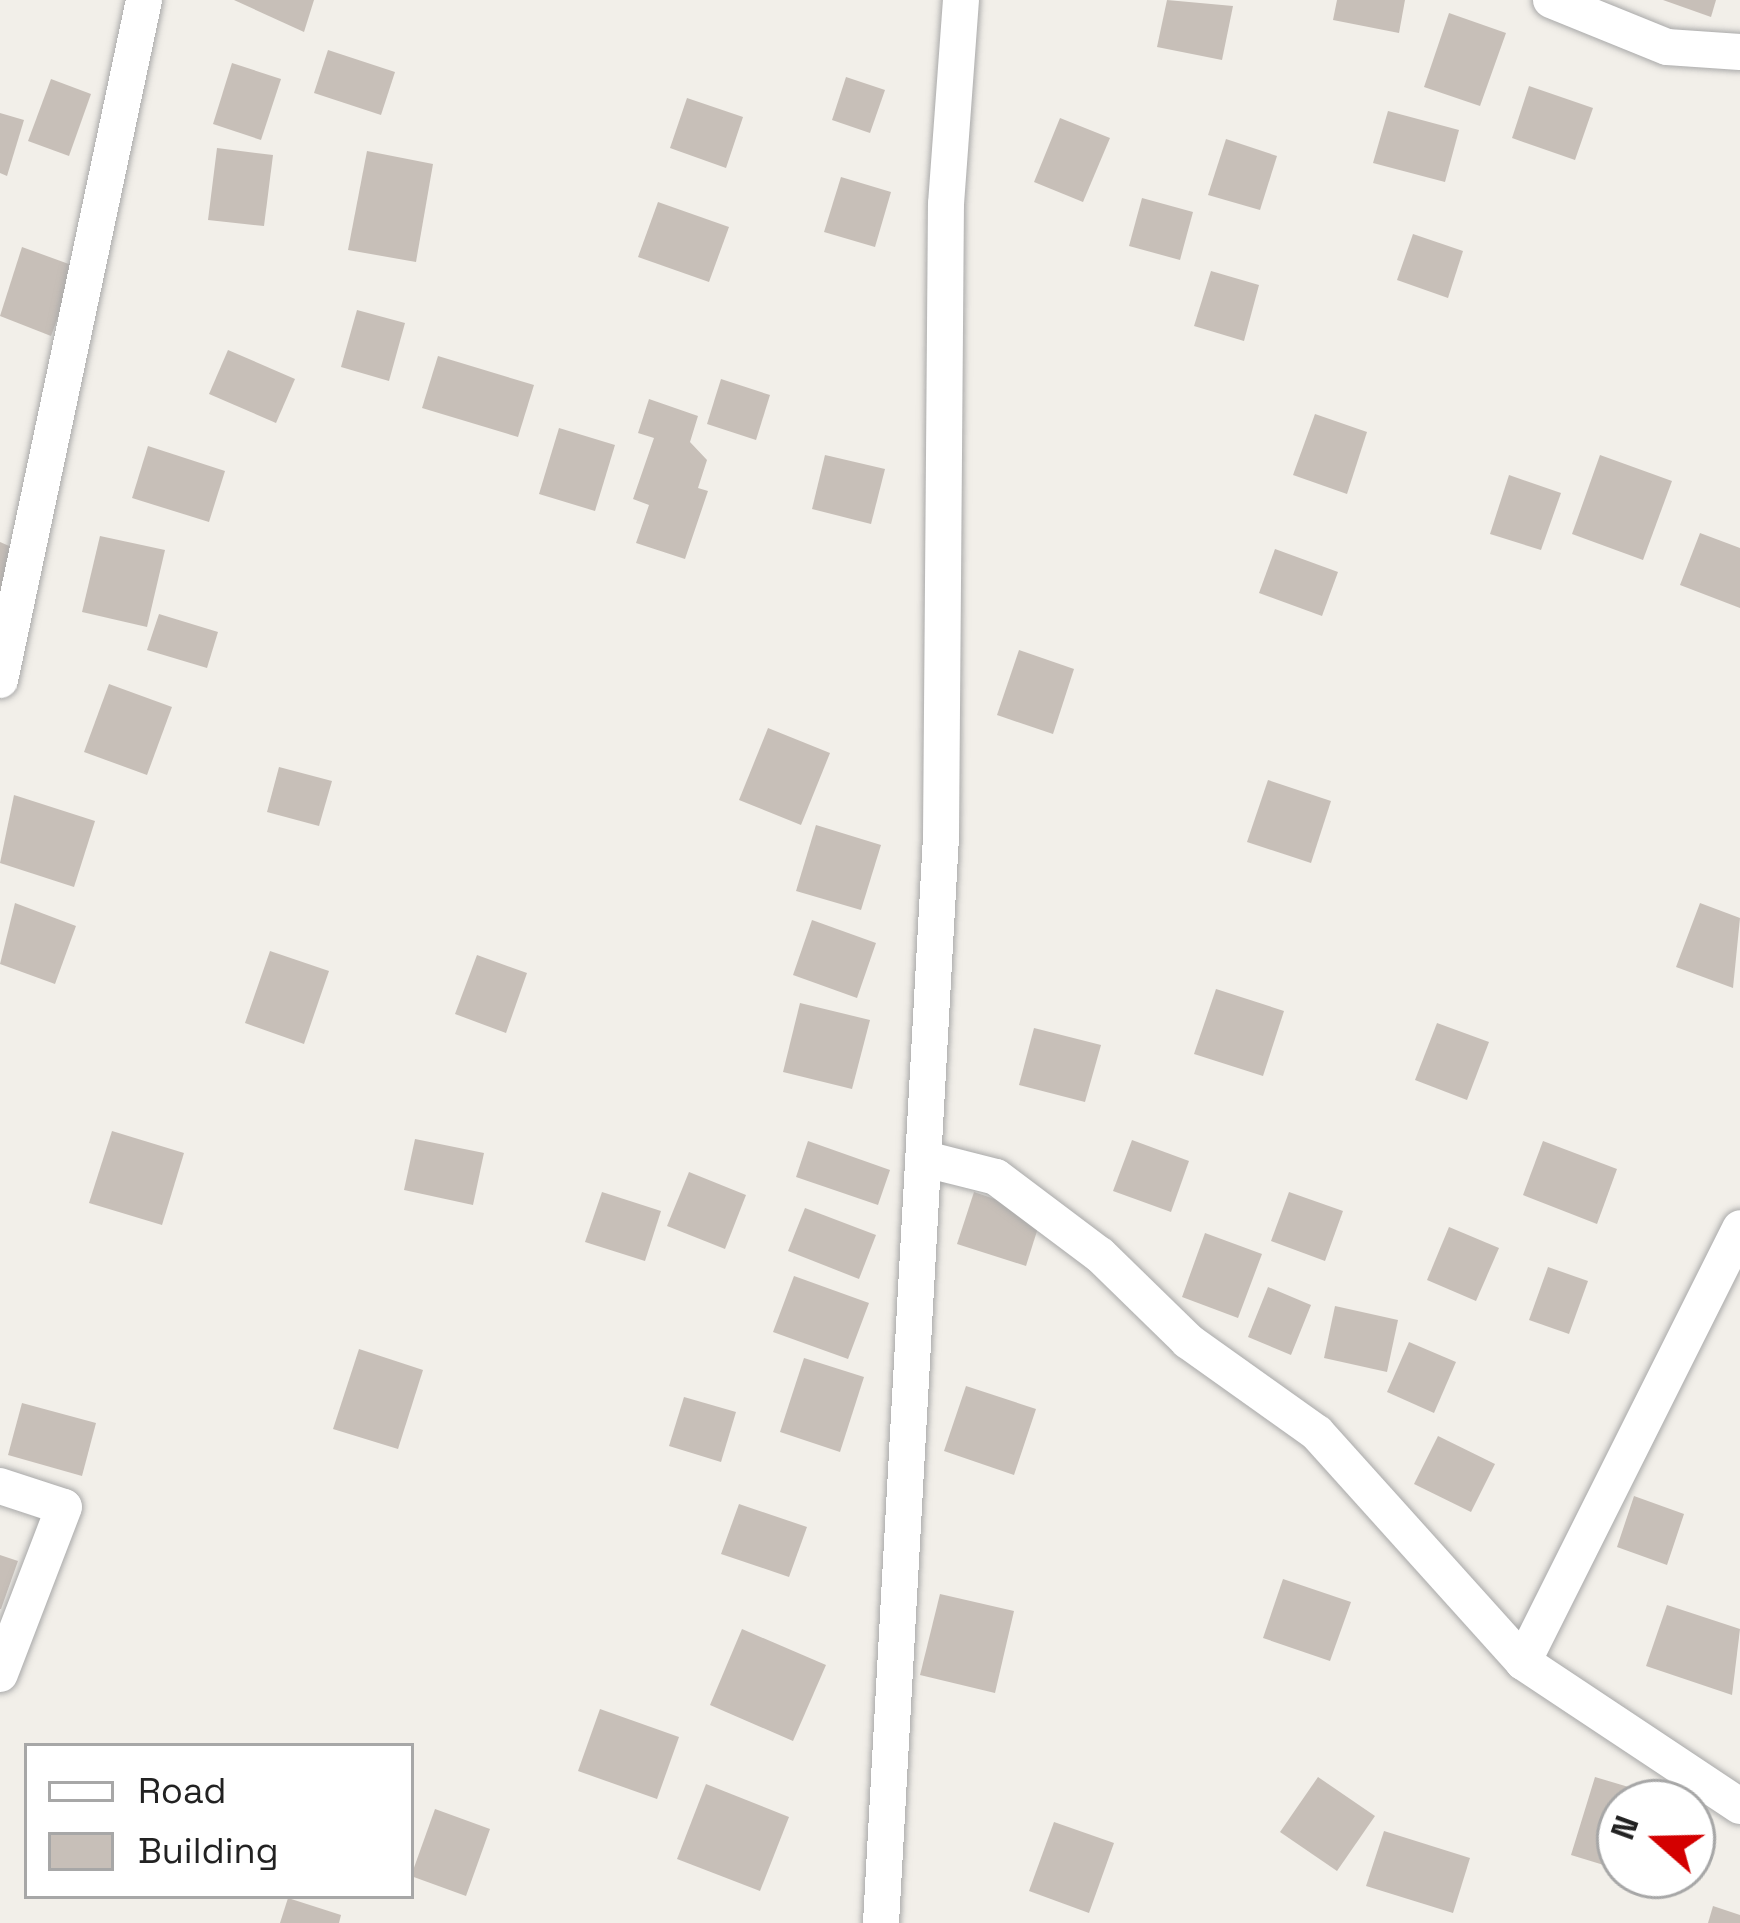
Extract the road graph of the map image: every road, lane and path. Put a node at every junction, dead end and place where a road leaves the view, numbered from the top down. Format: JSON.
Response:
{"nodes":[{"id":1,"x":144,"y":0,"type":"edge"},
{"id":2,"x":961,"y":0,"type":"edge"},
{"id":3,"x":1551,"y":0,"type":"edge"},
{"id":4,"x":1740,"y":52,"type":"edge"},
{"id":5,"x":0,"y":680,"type":"edge"},
{"id":6,"x":926,"y":1159,"type":"junction"},
{"id":7,"x":1740,"y":1228,"type":"edge"},
{"id":8,"x":0,"y":1486,"type":"edge"},
{"id":9,"x":1522,"y":1662,"type":"junction"},
{"id":10,"x":0,"y":1674,"type":"edge"},
{"id":11,"x":1740,"y":1807,"type":"edge"},
{"id":12,"x":880,"y":1923,"type":"edge"}],
"edges":[{"from":1,"to":5,"type":"street"},
{"from":2,"to":6,"type":"street"},
{"from":3,"to":4,"type":"street"},
{"from":6,"to":9,"type":"street"},
{"from":6,"to":12,"type":"street"},
{"from":7,"to":9,"type":"street"},
{"from":8,"to":10,"type":"street"},
{"from":9,"to":11,"type":"street"}]}
